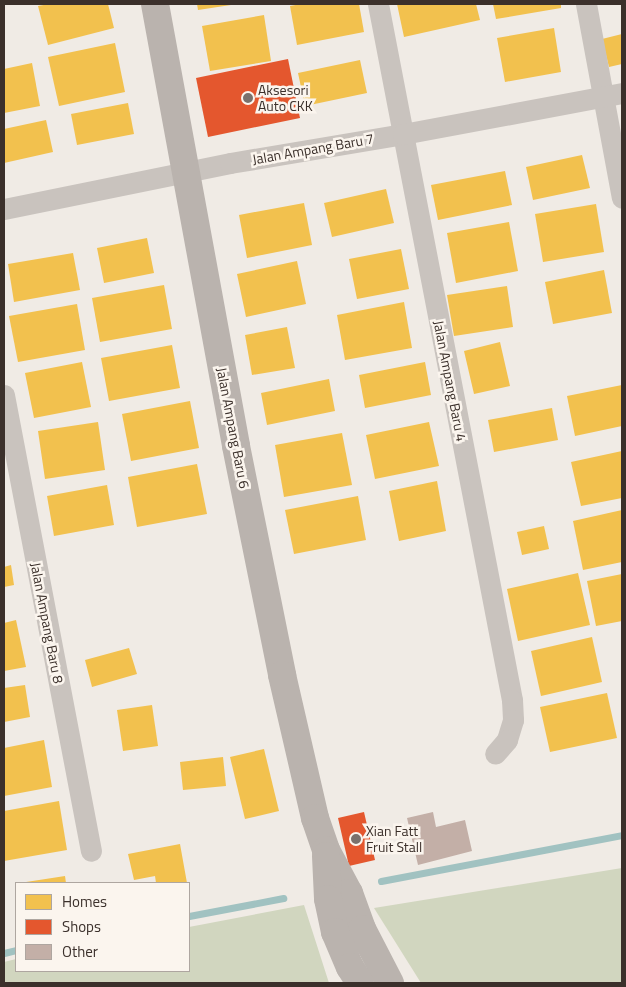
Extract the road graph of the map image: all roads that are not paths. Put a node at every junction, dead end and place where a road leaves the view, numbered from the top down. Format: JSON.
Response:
{"nodes":[{"id":1,"x":155,"y":4,"type":"edge"},
{"id":2,"x":378,"y":4,"type":"edge"},
{"id":3,"x":586,"y":4,"type":"edge"},
{"id":4,"x":613,"y":94,"type":"edge"},
{"id":5,"x":403,"y":134,"type":"junction"},
{"id":6,"x":186,"y":172,"type":"junction"},
{"id":7,"x":622,"y":198,"type":"edge"},
{"id":8,"x":4,"y":208,"type":"edge"},
{"id":9,"x":4,"y":395,"type":"edge"},
{"id":10,"x":495,"y":754,"type":"dead end"},
{"id":11,"x":326,"y":850,"type":"junction"},
{"id":12,"x":91,"y":851,"type":"dead end"},
{"id":13,"x":362,"y":929,"type":"junction"},
{"id":14,"x":360,"y":983,"type":"edge"},
{"id":15,"x":380,"y":983,"type":"edge"},
{"id":16,"x":390,"y":983,"type":"edge"}],
"edges":[{"from":1,"to":6,"type":"main road","name":"Jalan Ampang Baru 6"},
{"from":2,"to":5,"type":"street","name":"Jalan Ampang Baru 4"},
{"from":3,"to":4,"type":"street"},
{"from":4,"to":5,"type":"street","name":"Jalan Ampang Baru 7"},
{"from":4,"to":7,"type":"street"},
{"from":5,"to":6,"type":"street","name":"Jalan Ampang Baru 7"},
{"from":5,"to":10,"type":"street","name":"Jalan Ampang Baru 4"},
{"from":6,"to":8,"type":"street","name":"Jalan Ampang Baru 7"},
{"from":6,"to":11,"type":"main road","name":"Jalan Ampang Baru 6"},
{"from":9,"to":12,"type":"street","name":"Jalan Ampang Baru 8"},
{"from":11,"to":13,"type":"main road","name":"Jalan Ampang Baru 6"},
{"from":11,"to":14,"type":"main road","name":"Jalan Ampang Baru 6"},
{"from":13,"to":15,"type":"main road"},
{"from":13,"to":16,"type":"main road","name":"Jalan Ampang Baru 6"}]}
